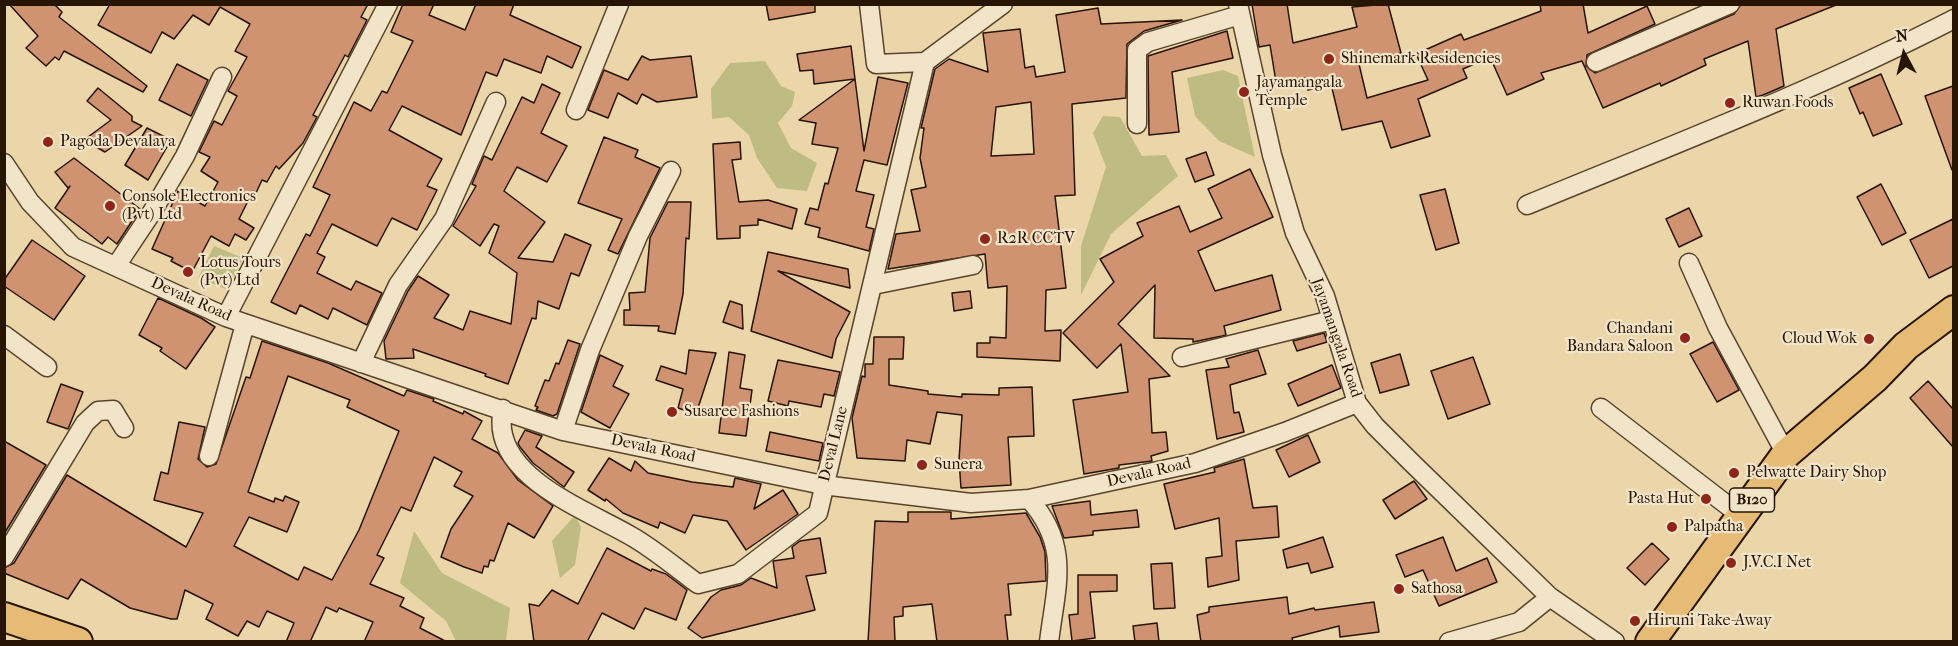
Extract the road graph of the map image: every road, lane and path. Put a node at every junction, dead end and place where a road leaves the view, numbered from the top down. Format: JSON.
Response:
{"nodes":[{"id":1,"x":388,"y":4,"type":"edge"},
{"id":2,"x":619,"y":4,"type":"edge"},
{"id":3,"x":869,"y":4,"type":"edge"},
{"id":4,"x":1003,"y":4,"type":"edge"},
{"id":5,"x":1730,"y":4,"type":"edge"},
{"id":6,"x":1239,"y":10,"type":"edge"},
{"id":7,"x":1953,"y":19,"type":"edge"},
{"id":8,"x":925,"y":62,"type":"junction"},
{"id":9,"x":1596,"y":62,"type":"dead end"},
{"id":10,"x":222,"y":77,"type":"dead end"},
{"id":11,"x":496,"y":102,"type":"dead end"},
{"id":12,"x":576,"y":110,"type":"dead end"},
{"id":13,"x":1137,"y":124,"type":"dead end"},
{"id":14,"x":4,"y":163,"type":"edge"},
{"id":15,"x":671,"y":171,"type":"dead end"},
{"id":16,"x":1527,"y":205,"type":"dead end"},
{"id":17,"x":1689,"y":263,"type":"dead end"},
{"id":18,"x":973,"y":265,"type":"dead end"},
{"id":19,"x":116,"y":266,"type":"junction"},
{"id":20,"x":873,"y":285,"type":"junction"},
{"id":21,"x":1953,"y":310,"type":"edge"},
{"id":22,"x":226,"y":318,"type":"junction"},
{"id":23,"x":1332,"y":320,"type":"junction"},
{"id":24,"x":245,"y":324,"type":"junction"},
{"id":25,"x":1953,"y":330,"type":"edge"},
{"id":26,"x":4,"y":335,"type":"edge"},
{"id":27,"x":1182,"y":357,"type":"dead end"},
{"id":28,"x":361,"y":363,"type":"junction"},
{"id":29,"x":47,"y":367,"type":"dead end"},
{"id":30,"x":1875,"y":378,"type":"junction"},
{"id":31,"x":1357,"y":403,"type":"junction"},
{"id":32,"x":1601,"y":408,"type":"dead end"},
{"id":33,"x":503,"y":409,"type":"junction"},
{"id":34,"x":124,"y":428,"type":"dead end"},
{"id":35,"x":563,"y":431,"type":"junction"},
{"id":36,"x":1786,"y":454,"type":"junction"},
{"id":37,"x":209,"y":456,"type":"dead end"},
{"id":38,"x":823,"y":485,"type":"junction"},
{"id":39,"x":1029,"y":499,"type":"junction"},
{"id":40,"x":1740,"y":515,"type":"junction"},
{"id":41,"x":4,"y":556,"type":"edge"},
{"id":42,"x":1550,"y":597,"type":"junction"},
{"id":43,"x":4,"y":616,"type":"edge"},
{"id":44,"x":78,"y":642,"type":"edge"},
{"id":45,"x":1049,"y":642,"type":"edge"},
{"id":46,"x":1449,"y":642,"type":"edge"},
{"id":47,"x":1615,"y":642,"type":"edge"},
{"id":48,"x":1650,"y":642,"type":"edge"}],
"edges":[{"from":1,"to":22,"type":"street"},
{"from":2,"to":12,"type":"street"},
{"from":3,"to":8,"type":"street"},
{"from":4,"to":8,"type":"street"},
{"from":5,"to":9,"type":"street"},
{"from":6,"to":13,"type":"street"},
{"from":6,"to":23,"type":"street","name":"Jayamangala Road"},
{"from":7,"to":16,"type":"street"},
{"from":8,"to":20,"type":"street","name":"Deval Lane"},
{"from":10,"to":19,"type":"street"},
{"from":11,"to":28,"type":"street"},
{"from":14,"to":19,"type":"street","name":"Devala Road"},
{"from":15,"to":35,"type":"street"},
{"from":17,"to":36,"type":"street"},
{"from":18,"to":20,"type":"street"},
{"from":19,"to":22,"type":"street","name":"Devala Road"},
{"from":20,"to":38,"type":"street","name":"Deval Lane"},
{"from":21,"to":30,"type":"main road","number":"B120"},
{"from":22,"to":24,"type":"street","name":"Devala Road"},
{"from":23,"to":27,"type":"street"},
{"from":23,"to":31,"type":"street","name":"Jayamangala Road"},
{"from":24,"to":28,"type":"street","name":"Devala Road"},
{"from":24,"to":37,"type":"street"},
{"from":25,"to":30,"type":"main road","number":"B120"},
{"from":26,"to":29,"type":"street"},
{"from":28,"to":33,"type":"street","name":"Devala Road"},
{"from":30,"to":36,"type":"main road","number":"B120"},
{"from":31,"to":39,"type":"street","name":"Devala Road"},
{"from":31,"to":42,"type":"street","name":"Jayamangala Road"},
{"from":32,"to":40,"type":"street"},
{"from":33,"to":35,"type":"street","name":"Devala Road"},
{"from":33,"to":38,"type":"street","name":"Deval Lane"},
{"from":34,"to":41,"type":"street"},
{"from":35,"to":38,"type":"street","name":"Devala Road"},
{"from":36,"to":40,"type":"main road","number":"B120"},
{"from":38,"to":39,"type":"street","name":"Devala Road"},
{"from":39,"to":45,"type":"street"},
{"from":40,"to":48,"type":"main road","number":"B120"},
{"from":42,"to":46,"type":"street"},
{"from":42,"to":47,"type":"street","name":"Jayamangala Road"},
{"from":43,"to":44,"type":"main road"}]}
